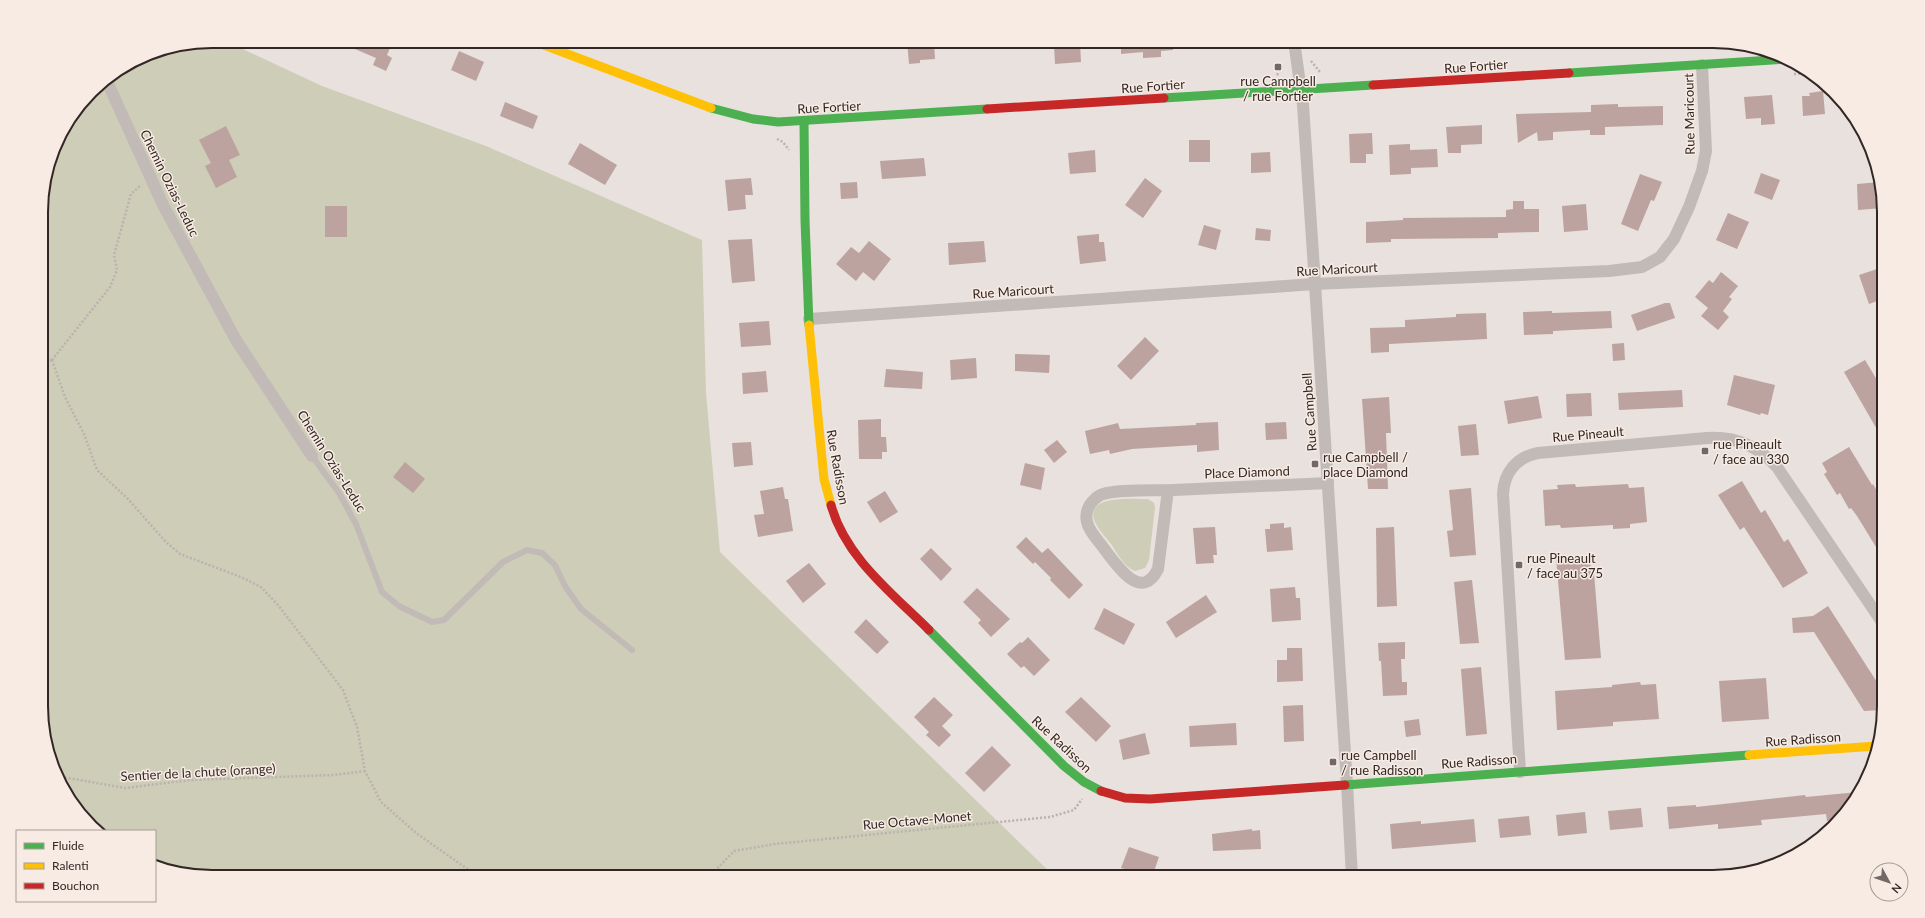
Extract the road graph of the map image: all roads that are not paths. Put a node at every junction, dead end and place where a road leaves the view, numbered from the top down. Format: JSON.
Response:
{"nodes":[{"id":1,"x":552,"y":48,"type":"edge"},
{"id":2,"x":1295,"y":48,"type":"edge"},
{"id":3,"x":1773,"y":60,"type":"edge"},
{"id":4,"x":1702,"y":65,"type":"junction"},
{"id":5,"x":109,"y":85,"type":"edge"},
{"id":6,"x":1301,"y":89,"type":"junction"},
{"id":7,"x":804,"y":122,"type":"junction"},
{"id":8,"x":1315,"y":284,"type":"junction"},
{"id":9,"x":809,"y":319,"type":"junction"},
{"id":10,"x":312,"y":456,"type":"joint"},
{"id":11,"x":1328,"y":483,"type":"junction"},
{"id":12,"x":1168,"y":490,"type":"junction"},
{"id":13,"x":1877,"y":615,"type":"edge"},
{"id":14,"x":632,"y":650,"type":"dead end"},
{"id":15,"x":1872,"y":746,"type":"edge"},
{"id":16,"x":1520,"y":772,"type":"junction"},
{"id":17,"x":1348,"y":784,"type":"junction"},
{"id":18,"x":1352,"y":870,"type":"edge"}],
"edges":[{"from":1,"to":7,"type":"street","name":"Rue Fortier"},
{"from":2,"to":6,"type":"street","name":"Rue Campbell"},
{"from":3,"to":4,"type":"street","name":"Rue Fortier"},
{"from":4,"to":6,"type":"street","name":"Rue Fortier"},
{"from":4,"to":8,"type":"street","name":"Rue Maricourt"},
{"from":5,"to":10,"type":"street","name":"Chemin Ozias-Leduc"},
{"from":6,"to":7,"type":"street","name":"Rue Fortier"},
{"from":6,"to":8,"type":"street","name":"Rue Campbell"},
{"from":7,"to":9,"type":"street","name":"Rue Radisson"},
{"from":8,"to":9,"type":"street","name":"Rue Maricourt"},
{"from":8,"to":11,"type":"street","name":"Rue Campbell"},
{"from":9,"to":17,"type":"street","name":"Rue Radisson"},
{"from":10,"to":14,"type":"lane","name":"Chemin Ozias-Leduc"},
{"from":11,"to":12,"type":"street","name":"Place Diamond"},
{"from":11,"to":17,"type":"street","name":"Rue Campbell"},
{"from":12,"to":12,"type":"street","name":"Place Diamond"},
{"from":13,"to":16,"type":"street","name":"Rue Pineault"},
{"from":15,"to":16,"type":"street","name":"Rue Radisson"},
{"from":16,"to":17,"type":"street","name":"Rue Radisson"},
{"from":17,"to":18,"type":"street","name":"Rue Campbell"}]}
